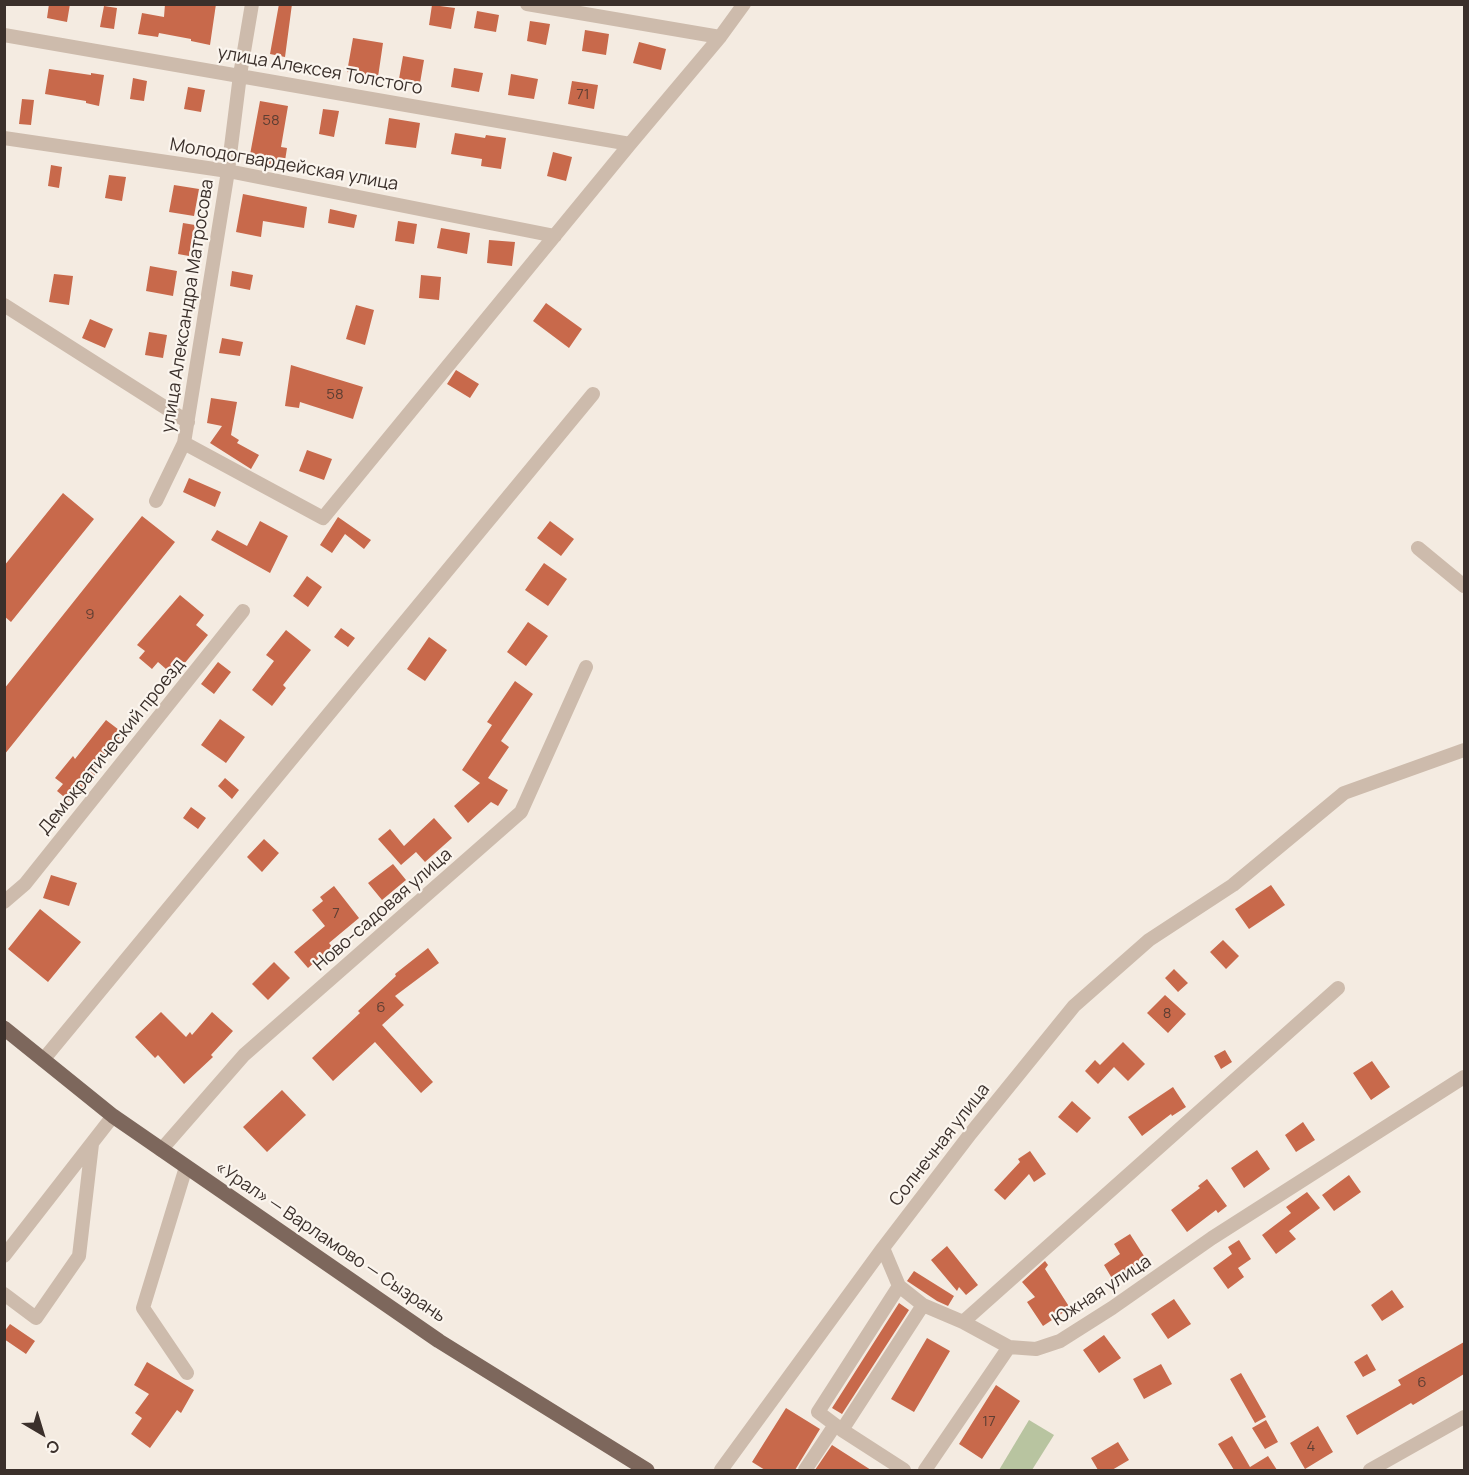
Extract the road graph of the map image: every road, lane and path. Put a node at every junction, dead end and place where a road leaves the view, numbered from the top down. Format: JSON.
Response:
{"nodes":[{"id":1,"x":252,"y":4,"type":"edge"},
{"id":2,"x":527,"y":4,"type":"edge"},
{"id":3,"x":744,"y":4,"type":"edge"},
{"id":4,"x":4,"y":35,"type":"edge"},
{"id":5,"x":720,"y":37,"type":"junction"},
{"id":6,"x":240,"y":75,"type":"junction"},
{"id":7,"x":4,"y":138,"type":"edge"},
{"id":8,"x":630,"y":144,"type":"junction"},
{"id":9,"x":228,"y":171,"type":"junction"},
{"id":10,"x":555,"y":236,"type":"junction"},
{"id":11,"x":4,"y":305,"type":"edge"},
{"id":12,"x":593,"y":394,"type":"dead end"},
{"id":13,"x":188,"y":422,"type":"junction"},
{"id":14,"x":184,"y":443,"type":"junction"},
{"id":15,"x":156,"y":501,"type":"dead end"},
{"id":16,"x":1418,"y":548,"type":"dead end"},
{"id":17,"x":1464,"y":586,"type":"edge"},
{"id":18,"x":243,"y":611,"type":"dead end"},
{"id":19,"x":586,"y":668,"type":"dead end"},
{"id":20,"x":1464,"y":750,"type":"edge"},
{"id":21,"x":4,"y":902,"type":"edge"},
{"id":22,"x":1338,"y":988,"type":"dead end"},
{"id":23,"x":4,"y":1028,"type":"edge"},
{"id":24,"x":44,"y":1060,"type":"junction"},
{"id":25,"x":1464,"y":1077,"type":"edge"},
{"id":26,"x":113,"y":1116,"type":"junction"},
{"id":27,"x":92,"y":1143,"type":"junction"},
{"id":28,"x":161,"y":1150,"type":"junction"},
{"id":29,"x":186,"y":1167,"type":"junction"},
{"id":30,"x":883,"y":1248,"type":"junction"},
{"id":31,"x":4,"y":1256,"type":"edge"},
{"id":32,"x":898,"y":1286,"type":"junction"},
{"id":33,"x":4,"y":1294,"type":"edge"},
{"id":34,"x":923,"y":1305,"type":"junction"},
{"id":35,"x":963,"y":1322,"type":"junction"},
{"id":36,"x":1009,"y":1347,"type":"junction"},
{"id":37,"x":187,"y":1373,"type":"dead end"},
{"id":38,"x":1464,"y":1417,"type":"edge"},
{"id":39,"x":839,"y":1428,"type":"junction"},
{"id":40,"x":627,"y":1465,"type":"edge"},
{"id":41,"x":646,"y":1470,"type":"edge"},
{"id":42,"x":722,"y":1470,"type":"edge"},
{"id":43,"x":805,"y":1470,"type":"edge"},
{"id":44,"x":904,"y":1470,"type":"edge"},
{"id":45,"x":925,"y":1470,"type":"edge"},
{"id":46,"x":1370,"y":1470,"type":"edge"}],
"edges":[{"from":1,"to":6,"type":"street","name":"улица Александра Матросова"},
{"from":2,"to":5,"type":"street"},
{"from":3,"to":5,"type":"street"},
{"from":4,"to":6,"type":"street","name":"улица Алексея Толстого"},
{"from":5,"to":8,"type":"street"},
{"from":6,"to":8,"type":"street","name":"улица Алексея Толстого"},
{"from":6,"to":9,"type":"street","name":"улица Александра Матросова"},
{"from":7,"to":9,"type":"street","name":"Молодогвардейская улица"},
{"from":8,"to":10,"type":"street"},
{"from":9,"to":10,"type":"street","name":"Молодогвардейская улица"},
{"from":9,"to":13,"type":"street","name":"улица Александра Матросова"},
{"from":10,"to":14,"type":"street"},
{"from":11,"to":13,"type":"street"},
{"from":12,"to":24,"type":"street"},
{"from":13,"to":14,"type":"street","name":"улица Александра Матросова"},
{"from":14,"to":15,"type":"street","name":"улица Александра Матросова"},
{"from":16,"to":17,"type":"street"},
{"from":18,"to":21,"type":"street","name":"Демократический проезд"},
{"from":19,"to":28,"type":"street","name":"Ново-садовая улица"},
{"from":20,"to":30,"type":"street","name":"Солнечная улица"},
{"from":22,"to":35,"type":"street"},
{"from":23,"to":24,"type":"main road","name":"«Урал» — Варламово — Сызрань"},
{"from":24,"to":26,"type":"main road","name":"«Урал» — Варламово — Сызрань"},
{"from":25,"to":36,"type":"street","name":"Южная улица"},
{"from":26,"to":27,"type":"street"},
{"from":26,"to":28,"type":"main road","name":"«Урал» — Варламово — Сызрань"},
{"from":27,"to":31,"type":"street"},
{"from":27,"to":33,"type":"street"},
{"from":28,"to":29,"type":"main road","name":"«Урал» — Варламово — Сызрань"},
{"from":29,"to":37,"type":"street"},
{"from":29,"to":40,"type":"main road","name":"«Урал» — Варламово — Сызрань"},
{"from":30,"to":32,"type":"street"},
{"from":30,"to":42,"type":"street","name":"Солнечная улица"},
{"from":32,"to":34,"type":"street","name":"Южная улица"},
{"from":32,"to":39,"type":"street"},
{"from":34,"to":35,"type":"street","name":"Южная улица"},
{"from":34,"to":39,"type":"street"},
{"from":35,"to":36,"type":"street","name":"Южная улица"},
{"from":36,"to":45,"type":"street"},
{"from":38,"to":46,"type":"street"},
{"from":39,"to":43,"type":"street"},
{"from":39,"to":44,"type":"street"},
{"from":40,"to":41,"type":"main road","name":"«Урал» — Варламово — Сызрань"}]}
